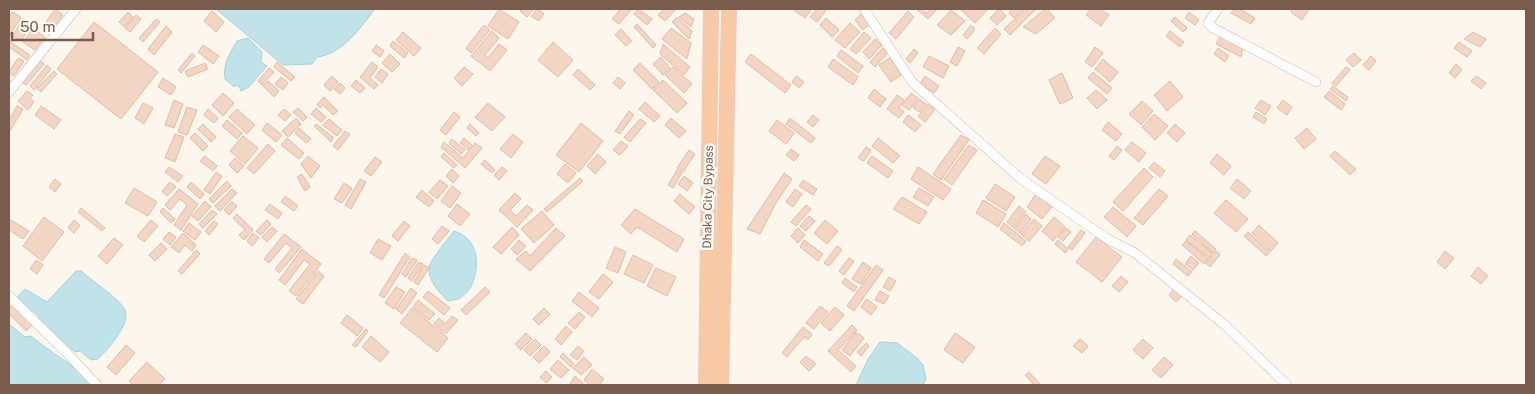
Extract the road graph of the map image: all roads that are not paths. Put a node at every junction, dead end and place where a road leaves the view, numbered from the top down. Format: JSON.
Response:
{"nodes":[{"id":1,"x":76,"y":9,"type":"edge"},
{"id":2,"x":711,"y":9,"type":"edge"},
{"id":3,"x":729,"y":9,"type":"edge"},
{"id":4,"x":864,"y":9,"type":"edge"},
{"id":5,"x":1218,"y":9,"type":"edge"},
{"id":6,"x":1316,"y":82,"type":"dead end"},
{"id":7,"x":9,"y":92,"type":"edge"},
{"id":8,"x":9,"y":296,"type":"edge"},
{"id":9,"x":97,"y":385,"type":"edge"},
{"id":10,"x":706,"y":385,"type":"edge"},
{"id":11,"x":721,"y":385,"type":"edge"},
{"id":12,"x":1287,"y":385,"type":"edge"}],
"edges":[{"from":1,"to":7,"type":"street"},
{"from":2,"to":10,"type":"highway","name":"Dhaka City Bypass"},
{"from":3,"to":11,"type":"highway"},
{"from":4,"to":12,"type":"street"},
{"from":5,"to":6,"type":"street"},
{"from":8,"to":9,"type":"street"}]}
